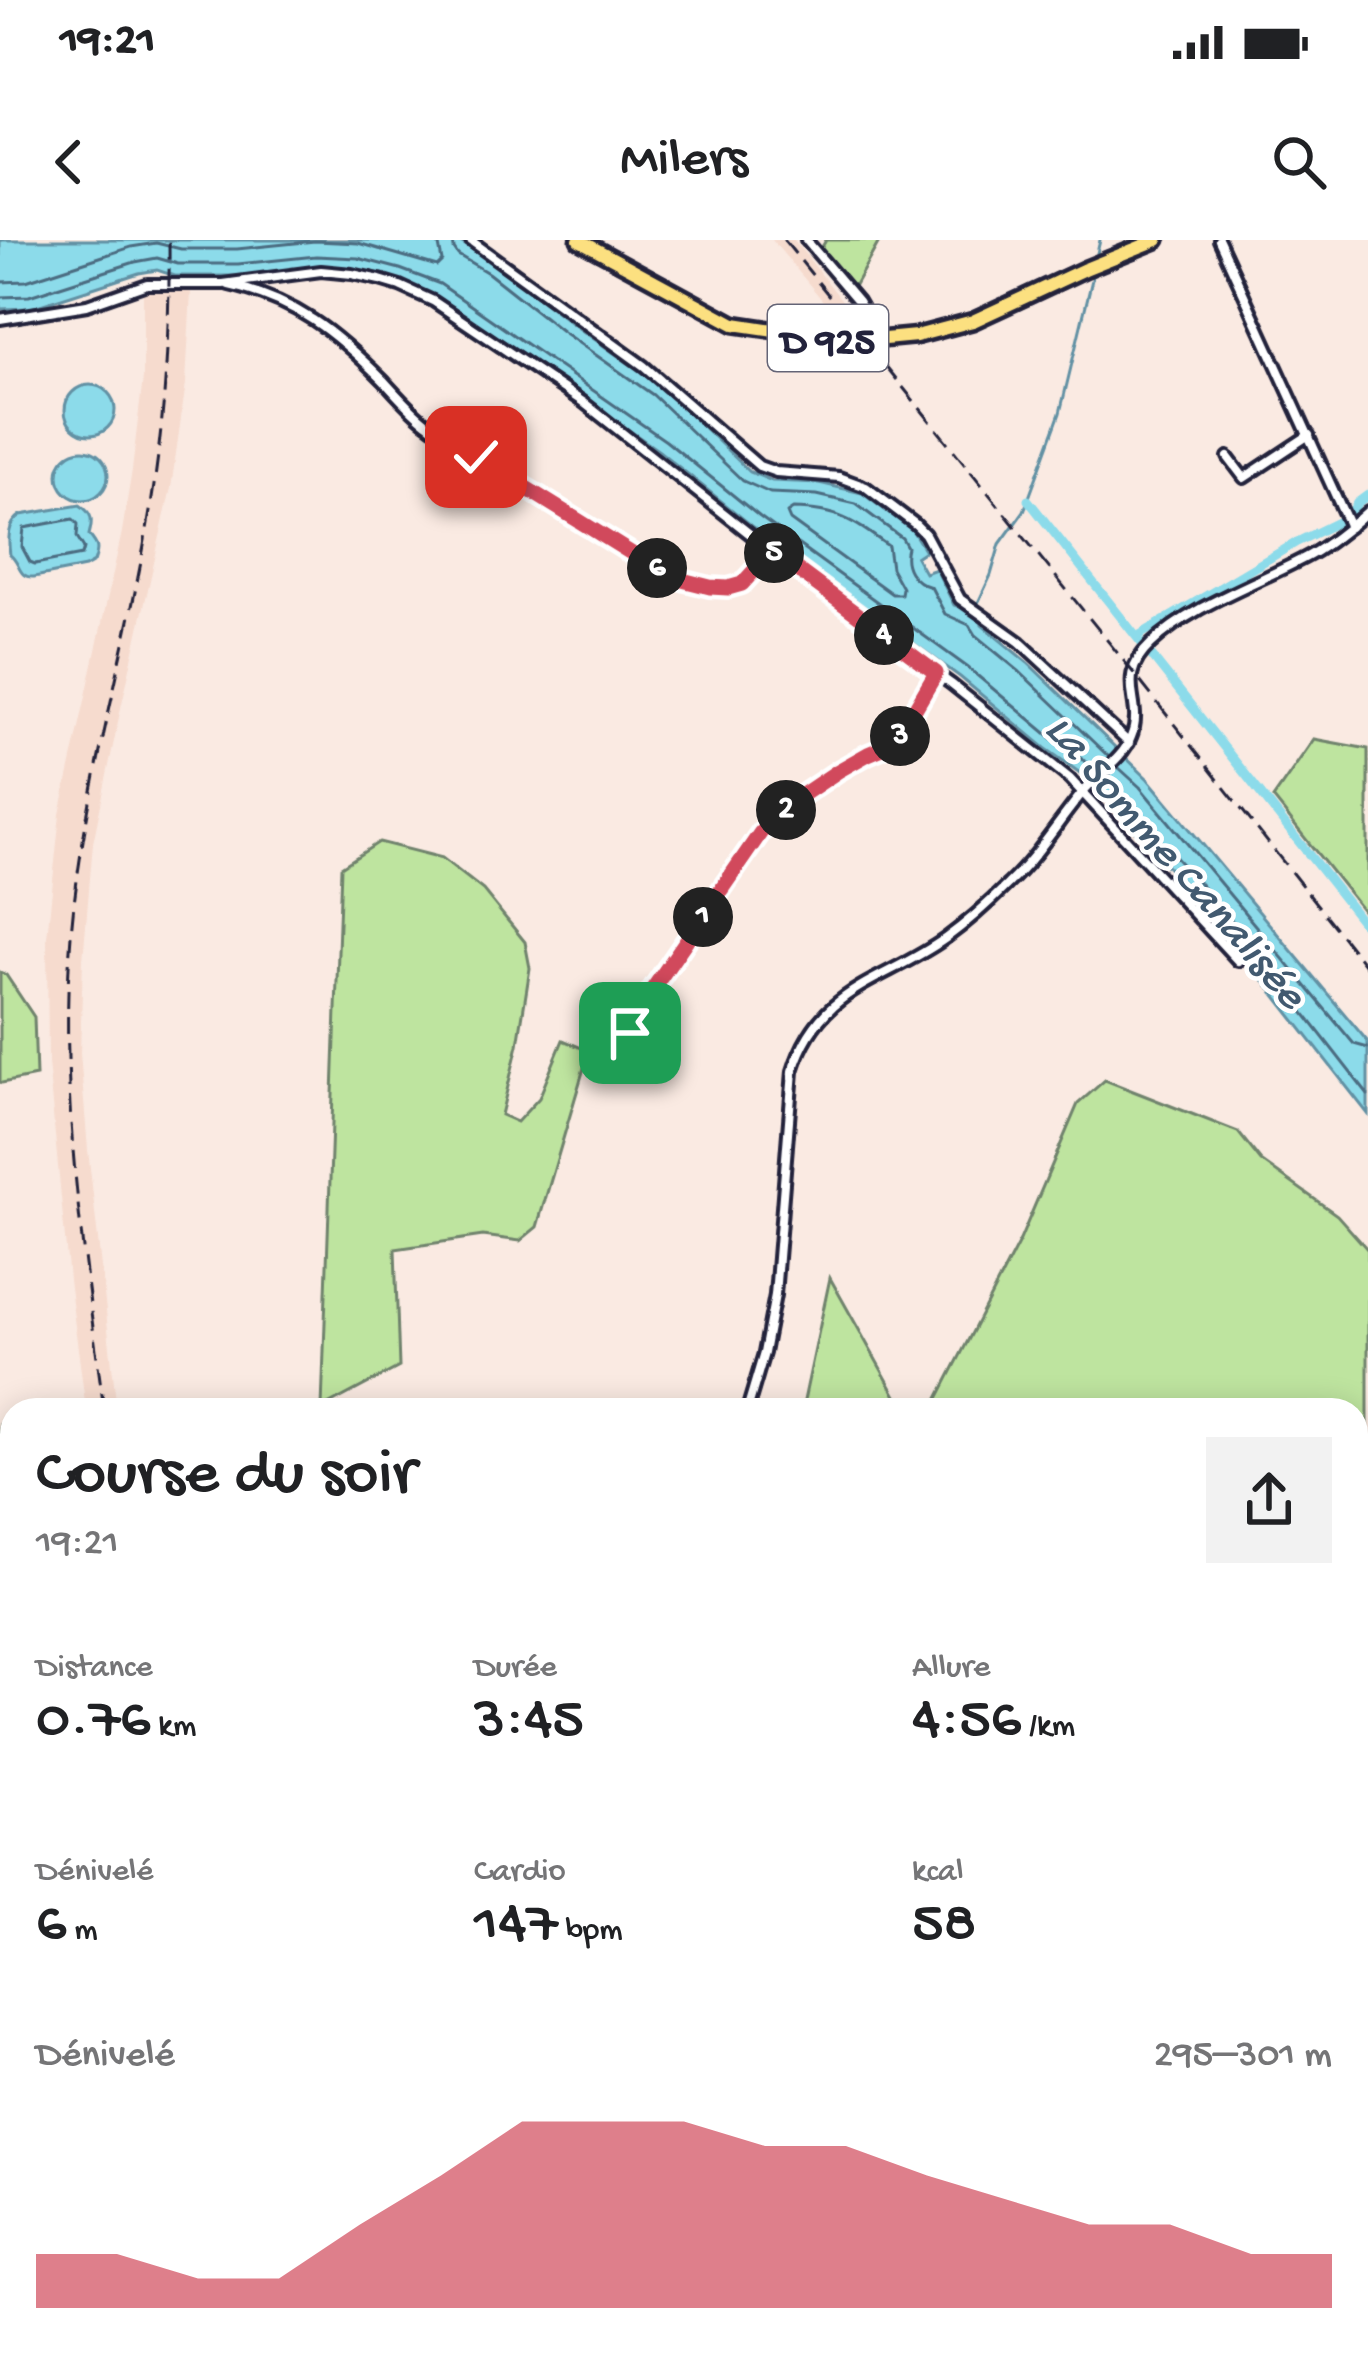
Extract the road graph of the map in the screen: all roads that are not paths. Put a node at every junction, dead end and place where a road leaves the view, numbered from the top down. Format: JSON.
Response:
{"nodes":[{"id":1,"x":470,"y":240,"type":"edge"},
{"id":2,"x":580,"y":240,"type":"edge"},
{"id":3,"x":806,"y":240,"type":"edge"},
{"id":4,"x":1157,"y":240,"type":"edge"},
{"id":5,"x":1219,"y":240,"type":"edge"},
{"id":6,"x":223,"y":284,"type":"junction"},
{"id":7,"x":0,"y":319,"type":"edge"},
{"id":8,"x":880,"y":340,"type":"junction"},
{"id":9,"x":1309,"y":435,"type":"junction"},
{"id":10,"x":1228,"y":457,"type":"dead end"},
{"id":11,"x":1368,"y":512,"type":"edge"},
{"id":12,"x":1350,"y":527,"type":"junction"},
{"id":13,"x":772,"y":551,"type":"junction"},
{"id":14,"x":936,"y":673,"type":"junction"},
{"id":15,"x":1127,"y":746,"type":"junction"},
{"id":16,"x":1084,"y":790,"type":"junction"},
{"id":17,"x":1238,"y":961,"type":"dead end"},
{"id":18,"x":630,"y":1033,"type":"dead end"},
{"id":19,"x":751,"y":1398,"type":"edge"}],
"edges":[{"from":1,"to":15,"type":"street"},
{"from":2,"to":8,"type":"main road","number":"D 925"},
{"from":3,"to":8,"type":"street"},
{"from":4,"to":8,"type":"main road","number":"D 925"},
{"from":5,"to":9,"type":"street"},
{"from":6,"to":7,"type":"street"},
{"from":6,"to":13,"type":"street"},
{"from":6,"to":13,"type":"street"},
{"from":9,"to":10,"type":"street"},
{"from":9,"to":12,"type":"street"},
{"from":11,"to":12,"type":"street"},
{"from":12,"to":15,"type":"street"},
{"from":13,"to":14,"type":"street"},
{"from":14,"to":16,"type":"street"},
{"from":14,"to":18,"type":"street"},
{"from":15,"to":16,"type":"street"},
{"from":16,"to":17,"type":"street"},
{"from":16,"to":19,"type":"street"}]}
